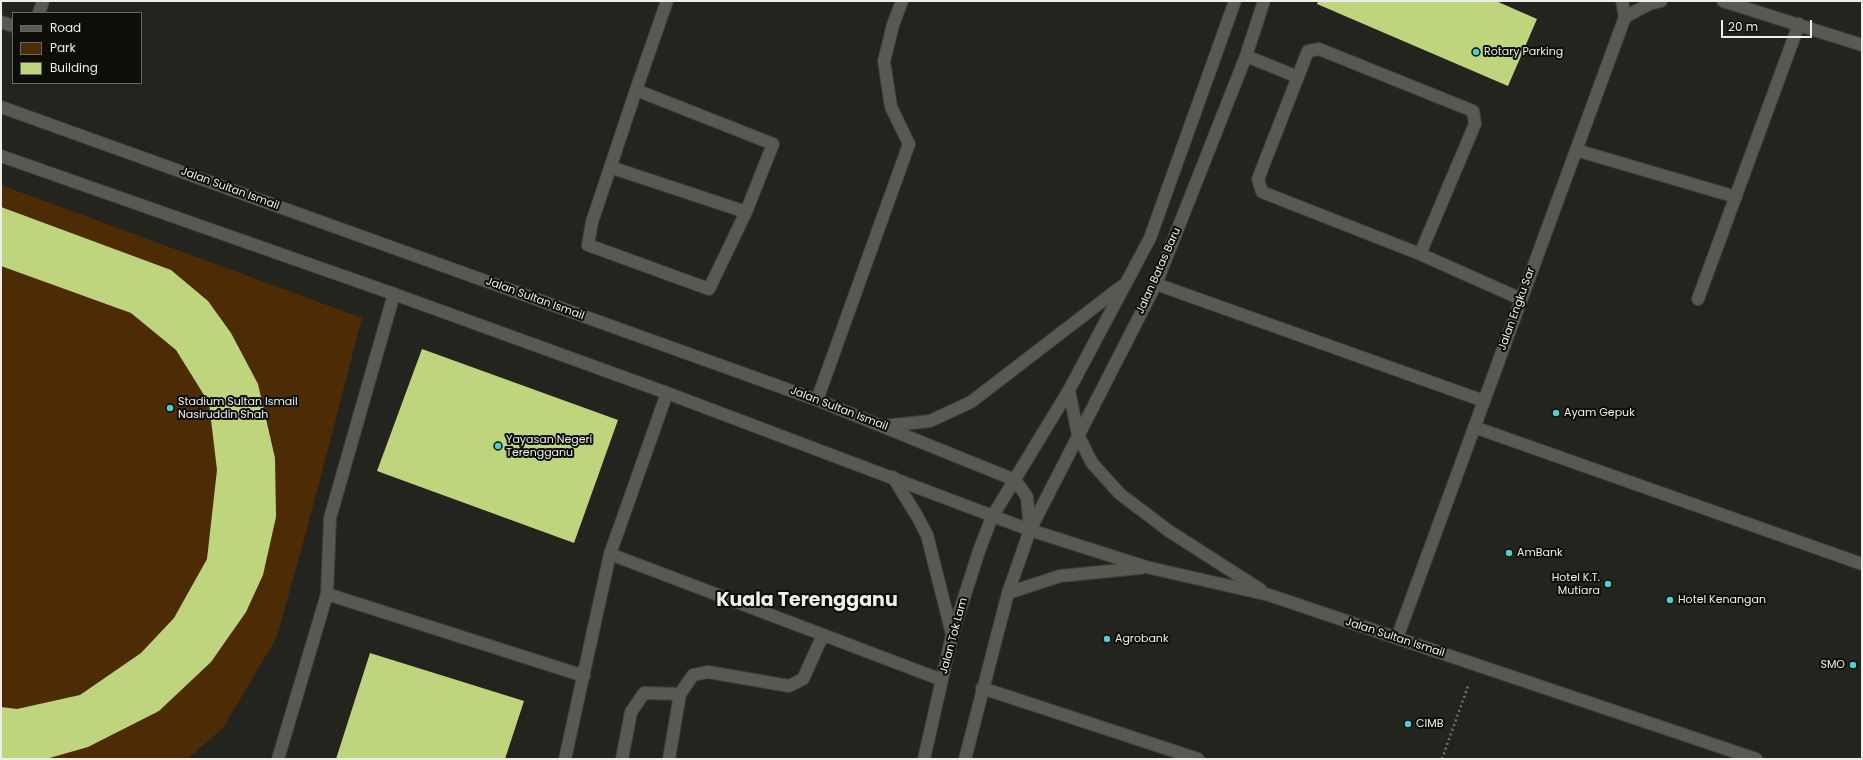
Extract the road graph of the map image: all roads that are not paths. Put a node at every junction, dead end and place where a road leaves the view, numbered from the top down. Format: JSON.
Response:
{"nodes":[{"id":1,"x":43,"y":1,"type":"edge"},
{"id":2,"x":667,"y":1,"type":"edge"},
{"id":3,"x":902,"y":1,"type":"edge"},
{"id":4,"x":1235,"y":1,"type":"edge"},
{"id":5,"x":1264,"y":1,"type":"edge"},
{"id":6,"x":1622,"y":1,"type":"edge"},
{"id":7,"x":1661,"y":1,"type":"edge"},
{"id":8,"x":1723,"y":1,"type":"edge"},
{"id":9,"x":39,"y":12,"type":"edge"},
{"id":10,"x":1625,"y":17,"type":"junction"},
{"id":11,"x":1,"y":22,"type":"edge"},
{"id":12,"x":1799,"y":24,"type":"junction"},
{"id":13,"x":12,"y":26,"type":"edge"},
{"id":14,"x":1862,"y":45,"type":"edge"},
{"id":15,"x":1246,"y":56,"type":"junction"},
{"id":16,"x":1298,"y":77,"type":"junction"},
{"id":17,"x":636,"y":90,"type":"junction"},
{"id":18,"x":1,"y":107,"type":"edge"},
{"id":19,"x":1576,"y":150,"type":"junction"},
{"id":20,"x":1,"y":156,"type":"edge"},
{"id":21,"x":610,"y":167,"type":"junction"},
{"id":22,"x":1736,"y":197,"type":"junction"},
{"id":23,"x":746,"y":212,"type":"junction"},
{"id":24,"x":1420,"y":254,"type":"junction"},
{"id":25,"x":1126,"y":283,"type":"junction"},
{"id":26,"x":1156,"y":284,"type":"junction"},
{"id":27,"x":394,"y":294,"type":"junction"},
{"id":28,"x":1521,"y":299,"type":"junction"},
{"id":29,"x":1698,"y":299,"type":"dead end"},
{"id":30,"x":1069,"y":390,"type":"junction"},
{"id":31,"x":667,"y":393,"type":"junction"},
{"id":32,"x":817,"y":400,"type":"junction"},
{"id":33,"x":1484,"y":401,"type":"junction"},
{"id":34,"x":883,"y":426,"type":"junction"},
{"id":35,"x":1474,"y":426,"type":"junction"},
{"id":36,"x":1078,"y":435,"type":"junction"},
{"id":37,"x":893,"y":478,"type":"junction"},
{"id":38,"x":1015,"y":480,"type":"junction"},
{"id":39,"x":992,"y":517,"type":"junction"},
{"id":40,"x":1030,"y":530,"type":"junction"},
{"id":41,"x":610,"y":554,"type":"junction"},
{"id":42,"x":1862,"y":564,"type":"edge"},
{"id":43,"x":1146,"y":567,"type":"junction"},
{"id":44,"x":1008,"y":593,"type":"junction"},
{"id":45,"x":328,"y":594,"type":"junction"},
{"id":46,"x":1269,"y":595,"type":"junction"},
{"id":47,"x":823,"y":635,"type":"junction"},
{"id":48,"x":952,"y":635,"type":"junction"},
{"id":49,"x":1397,"y":638,"type":"junction"},
{"id":50,"x":584,"y":676,"type":"junction"},
{"id":51,"x":942,"y":680,"type":"junction"},
{"id":52,"x":982,"y":688,"type":"junction"},
{"id":53,"x":680,"y":694,"type":"junction"},
{"id":54,"x":278,"y":759,"type":"edge"},
{"id":55,"x":565,"y":759,"type":"edge"},
{"id":56,"x":622,"y":759,"type":"edge"},
{"id":57,"x":670,"y":759,"type":"edge"},
{"id":58,"x":924,"y":759,"type":"edge"},
{"id":59,"x":965,"y":759,"type":"edge"},
{"id":60,"x":1198,"y":759,"type":"edge"},
{"id":61,"x":1756,"y":759,"type":"edge"}],
"edges":[{"from":1,"to":9,"type":"main road"},
{"from":2,"to":17,"type":"main road"},
{"from":3,"to":32,"type":"main road"},
{"from":4,"to":25,"type":"main road","name":"Jalan Batas Baru"},
{"from":5,"to":15,"type":"main road","name":"Jalan Batas Baru"},
{"from":6,"to":10,"type":"main road"},
{"from":7,"to":10,"type":"main road"},
{"from":8,"to":12,"type":"main road"},
{"from":10,"to":19,"type":"main road","name":"Jalan Engku Sar"},
{"from":11,"to":13,"type":"main road"},
{"from":12,"to":14,"type":"main road"},
{"from":12,"to":22,"type":"main road"},
{"from":15,"to":16,"type":"main road"},
{"from":15,"to":26,"type":"main road","name":"Jalan Batas Baru"},
{"from":16,"to":24,"type":"main road"},
{"from":16,"to":24,"type":"main road"},
{"from":17,"to":21,"type":"main road"},
{"from":17,"to":23,"type":"main road"},
{"from":18,"to":32,"type":"main road","name":"Jalan Sultan Ismail"},
{"from":19,"to":22,"type":"main road"},
{"from":19,"to":28,"type":"main road","name":"Jalan Engku Sar"},
{"from":20,"to":27,"type":"main road","name":"Jalan Sultan Ismail"},
{"from":21,"to":23,"type":"main road"},
{"from":21,"to":23,"type":"main road"},
{"from":22,"to":29,"type":"main road"},
{"from":24,"to":28,"type":"main road"},
{"from":25,"to":30,"type":"main road","name":"Jalan Batas Baru"},
{"from":25,"to":34,"type":"main road"},
{"from":26,"to":33,"type":"main road"},
{"from":26,"to":36,"type":"main road","name":"Jalan Batas Baru"},
{"from":27,"to":31,"type":"main road","name":"Jalan Sultan Ismail"},
{"from":27,"to":45,"type":"main road"},
{"from":28,"to":33,"type":"main road","name":"Jalan Engku Sar"},
{"from":30,"to":36,"type":"main road"},
{"from":30,"to":38,"type":"main road","name":"Jalan Batas Baru"},
{"from":31,"to":37,"type":"main road","name":"Jalan Sultan Ismail"},
{"from":31,"to":41,"type":"main road"},
{"from":32,"to":34,"type":"main road","name":"Jalan Sultan Ismail"},
{"from":33,"to":35,"type":"main road","name":"Jalan Engku Sar"},
{"from":34,"to":38,"type":"main road","name":"Jalan Sultan Ismail"},
{"from":35,"to":42,"type":"main road"},
{"from":35,"to":49,"type":"main road","name":"Jalan Engku Sar"},
{"from":36,"to":40,"type":"main road","name":"Jalan Batas Baru"},
{"from":36,"to":46,"type":"main road"},
{"from":37,"to":39,"type":"main road","name":"Jalan Sultan Ismail"},
{"from":37,"to":48,"type":"main road"},
{"from":38,"to":39,"type":"main road","name":"Jalan Batas Baru"},
{"from":38,"to":40,"type":"main road"},
{"from":39,"to":40,"type":"main road","name":"Jalan Sultan Ismail"},
{"from":39,"to":48,"type":"main road","name":"Jalan Tok Lam"},
{"from":40,"to":43,"type":"main road","name":"Jalan Sultan Ismail"},
{"from":40,"to":44,"type":"main road"},
{"from":41,"to":47,"type":"main road"},
{"from":41,"to":50,"type":"main road"},
{"from":43,"to":44,"type":"main road"},
{"from":43,"to":46,"type":"main road","name":"Jalan Sultan Ismail"},
{"from":44,"to":52,"type":"main road"},
{"from":45,"to":50,"type":"main road"},
{"from":45,"to":54,"type":"main road"},
{"from":46,"to":49,"type":"main road","name":"Jalan Sultan Ismail"},
{"from":47,"to":51,"type":"main road"},
{"from":47,"to":53,"type":"main road"},
{"from":48,"to":51,"type":"main road","name":"Jalan Tok Lam"},
{"from":49,"to":61,"type":"main road","name":"Jalan Sultan Ismail"},
{"from":50,"to":55,"type":"main road"},
{"from":51,"to":58,"type":"main road","name":"Jalan Tok Lam"},
{"from":52,"to":59,"type":"main road"},
{"from":52,"to":60,"type":"main road"},
{"from":53,"to":56,"type":"main road"},
{"from":53,"to":57,"type":"main road"}]}
